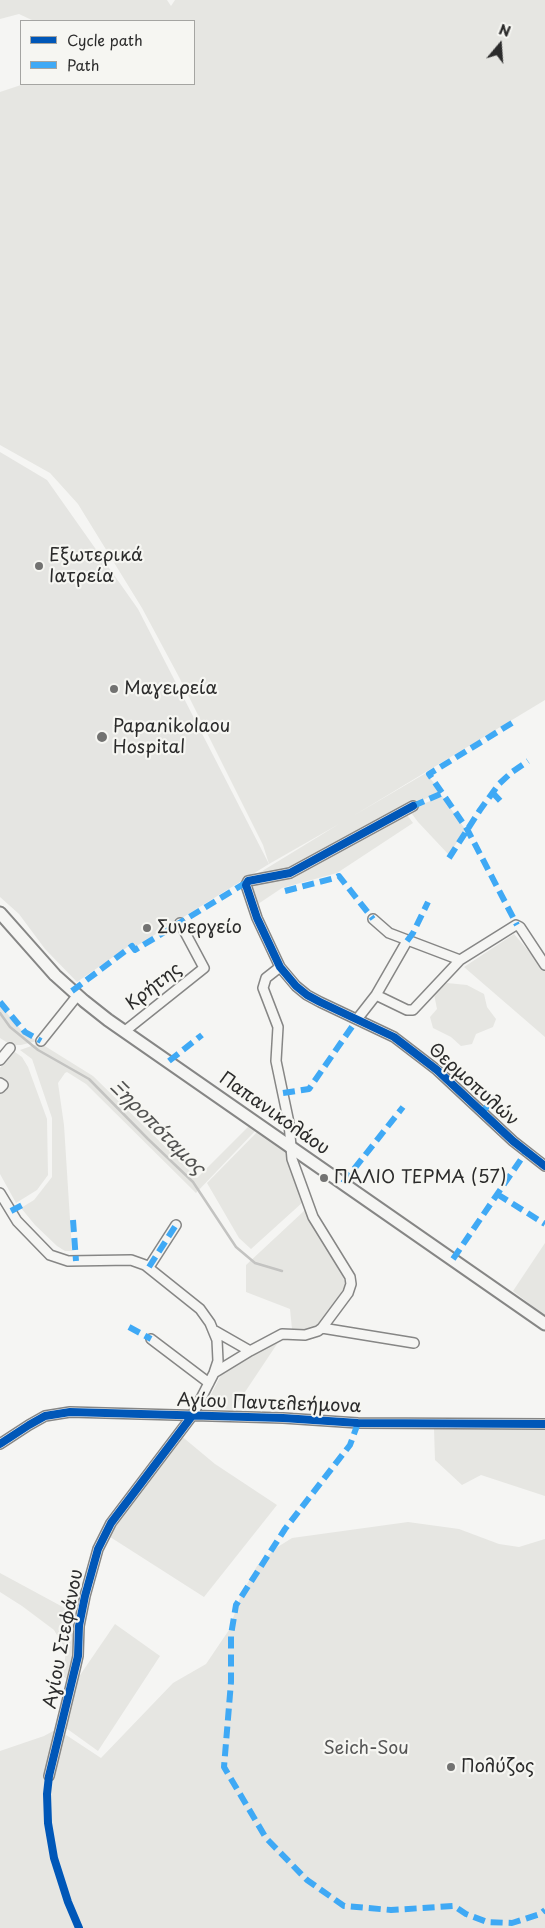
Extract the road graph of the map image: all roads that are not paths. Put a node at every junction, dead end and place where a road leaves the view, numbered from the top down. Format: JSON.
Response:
{"nodes":[{"id":1,"x":413,"y":806,"type":"dead end"},
{"id":2,"x":0,"y":914,"type":"edge"},
{"id":3,"x":373,"y":919,"type":"dead end"},
{"id":4,"x":180,"y":923,"type":"dead end"},
{"id":5,"x":407,"y":941,"type":"junction"},
{"id":6,"x":460,"y":960,"type":"junction"},
{"id":7,"x":545,"y":965,"type":"edge"},
{"id":8,"x":280,"y":967,"type":"junction"},
{"id":9,"x":376,"y":995,"type":"junction"},
{"id":10,"x":77,"y":996,"type":"junction"},
{"id":11,"x":358,"y":1018,"type":"junction"},
{"id":12,"x":125,"y":1031,"type":"junction"},
{"id":13,"x":41,"y":1041,"type":"dead end"},
{"id":14,"x":10,"y":1048,"type":"dead end"},
{"id":15,"x":0,"y":1060,"type":"edge"},
{"id":16,"x":0,"y":1083,"type":"edge"},
{"id":17,"x":0,"y":1088,"type":"edge"},
{"id":18,"x":290,"y":1146,"type":"junction"},
{"id":19,"x":545,"y":1166,"type":"edge"},
{"id":20,"x":1,"y":1198,"type":"edge"},
{"id":21,"x":176,"y":1225,"type":"dead end"},
{"id":22,"x":149,"y":1267,"type":"junction"},
{"id":23,"x":545,"y":1324,"type":"edge"},
{"id":24,"x":322,"y":1328,"type":"junction"},
{"id":25,"x":215,"y":1331,"type":"junction"},
{"id":26,"x":151,"y":1339,"type":"dead end"},
{"id":27,"x":414,"y":1343,"type":"dead end"},
{"id":28,"x":250,"y":1351,"type":"junction"},
{"id":29,"x":214,"y":1373,"type":"junction"},
{"id":30,"x":209,"y":1383,"type":"junction"},
{"id":31,"x":192,"y":1416,"type":"junction"},
{"id":32,"x":545,"y":1424,"type":"edge"},
{"id":33,"x":0,"y":1444,"type":"edge"},
{"id":34,"x":49,"y":1776,"type":"dead end"}],
"edges":[{"from":1,"to":8,"type":"street","name":"Θερμοπυλών"},
{"from":2,"to":10,"type":"main road","name":"Παπανικολάου"},
{"from":3,"to":5,"type":"street"},
{"from":4,"to":12,"type":"street","name":"Κρήτης"},
{"from":5,"to":6,"type":"street"},
{"from":5,"to":9,"type":"street"},
{"from":6,"to":7,"type":"street"},
{"from":6,"to":9,"type":"street"},
{"from":8,"to":11,"type":"street","name":"Θερμοπυλών"},
{"from":8,"to":18,"type":"street"},
{"from":9,"to":11,"type":"street"},
{"from":10,"to":12,"type":"main road","name":"Παπανικολάου"},
{"from":10,"to":13,"type":"street"},
{"from":11,"to":19,"type":"street","name":"Θερμοπυλών"},
{"from":12,"to":18,"type":"main road","name":"Παπανικολάου"},
{"from":14,"to":15,"type":"street"},
{"from":16,"to":17,"type":"street"},
{"from":18,"to":23,"type":"main road","name":"Παπανικολάου"},
{"from":18,"to":24,"type":"street"},
{"from":20,"to":22,"type":"street","name":"Αγίου Στεφάνου"},
{"from":21,"to":22,"type":"street"},
{"from":22,"to":25,"type":"street","name":"Αγίου Στεφάνου"},
{"from":24,"to":27,"type":"street"},
{"from":24,"to":28,"type":"street"},
{"from":25,"to":28,"type":"street"},
{"from":25,"to":29,"type":"street","name":"Αγίου Στεφάνου"},
{"from":26,"to":30,"type":"street"},
{"from":28,"to":29,"type":"street"},
{"from":29,"to":30,"type":"street","name":"Αγίου Στεφάνου"},
{"from":30,"to":31,"type":"street","name":"Αγίου Στεφάνου"},
{"from":31,"to":32,"type":"street","name":"Αγίου Παντελεήμονα"},
{"from":31,"to":33,"type":"street","name":"Αγίου Παντελεήμονα"},
{"from":31,"to":34,"type":"street","name":"Αγίου Στεφάνου"}]}
